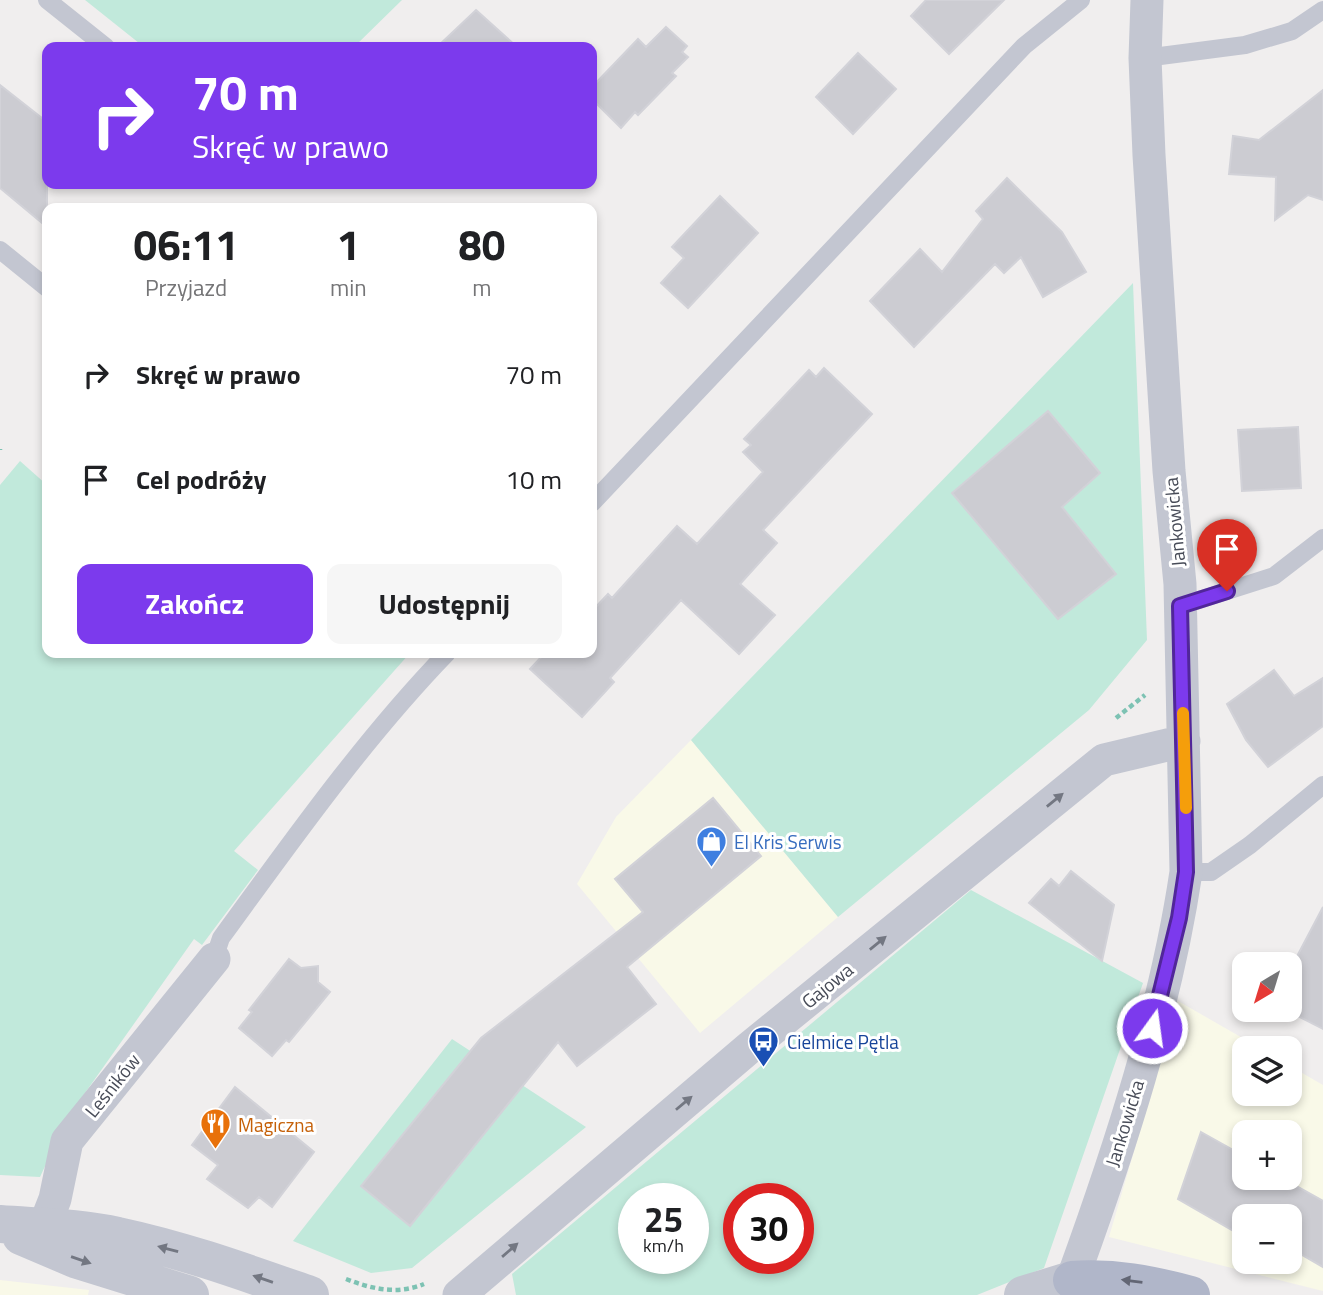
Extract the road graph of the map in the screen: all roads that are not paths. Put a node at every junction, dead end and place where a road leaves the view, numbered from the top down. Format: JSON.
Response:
{"nodes":[{"id":1,"x":47,"y":0,"type":"edge"},
{"id":2,"x":1081,"y":0,"type":"edge"},
{"id":3,"x":1147,"y":0,"type":"edge"},
{"id":4,"x":1323,"y":10,"type":"edge"},
{"id":5,"x":100,"y":42,"type":"edge"},
{"id":6,"x":1146,"y":58,"type":"junction"},
{"id":7,"x":0,"y":250,"type":"edge"},
{"id":8,"x":42,"y":284,"type":"edge"},
{"id":9,"x":597,"y":498,"type":"edge"},
{"id":10,"x":1323,"y":538,"type":"edge"},
{"id":11,"x":1180,"y":606,"type":"junction"},
{"id":12,"x":442,"y":658,"type":"edge"},
{"id":13,"x":1184,"y":741,"type":"junction"},
{"id":14,"x":1323,"y":785,"type":"edge"},
{"id":15,"x":1186,"y":872,"type":"junction"},
{"id":16,"x":214,"y":959,"type":"joint"},
{"id":17,"x":0,"y":1225,"type":"edge"},
{"id":18,"x":44,"y":1227,"type":"junction"},
{"id":19,"x":118,"y":1268,"type":"edge"},
{"id":20,"x":1072,"y":1280,"type":"junction"},
{"id":21,"x":190,"y":1295,"type":"edge"},
{"id":22,"x":310,"y":1295,"type":"edge"},
{"id":23,"x":459,"y":1295,"type":"edge"},
{"id":24,"x":1023,"y":1295,"type":"edge"},
{"id":25,"x":1191,"y":1295,"type":"edge"}],
"edges":[{"from":1,"to":5,"type":"lane"},
{"from":2,"to":9,"type":"lane"},
{"from":3,"to":6,"type":"street","name":"Jankowicka"},
{"from":4,"to":6,"type":"lane"},
{"from":6,"to":11,"type":"street","name":"Jankowicka"},
{"from":7,"to":8,"type":"lane"},
{"from":10,"to":11,"type":"lane"},
{"from":11,"to":13,"type":"street","name":"Jankowicka"},
{"from":12,"to":16,"type":"lane"},
{"from":13,"to":15,"type":"street","name":"Jankowicka"},
{"from":23,"to":13,"type":"street","name":"Gajowa","one_way":true},
{"from":14,"to":15,"type":"lane"},
{"from":15,"to":20,"type":"street","name":"Jankowicka"},
{"from":16,"to":18,"type":"street","name":"Leśników"},
{"from":17,"to":18,"type":"street"},
{"from":17,"to":19,"type":"street","one_way":true},
{"from":18,"to":19,"type":"street"},
{"from":19,"to":21,"type":"street"},
{"from":22,"to":19,"type":"street","one_way":true},
{"from":20,"to":24,"type":"street"},
{"from":25,"to":20,"type":"main road","one_way":true}]}
